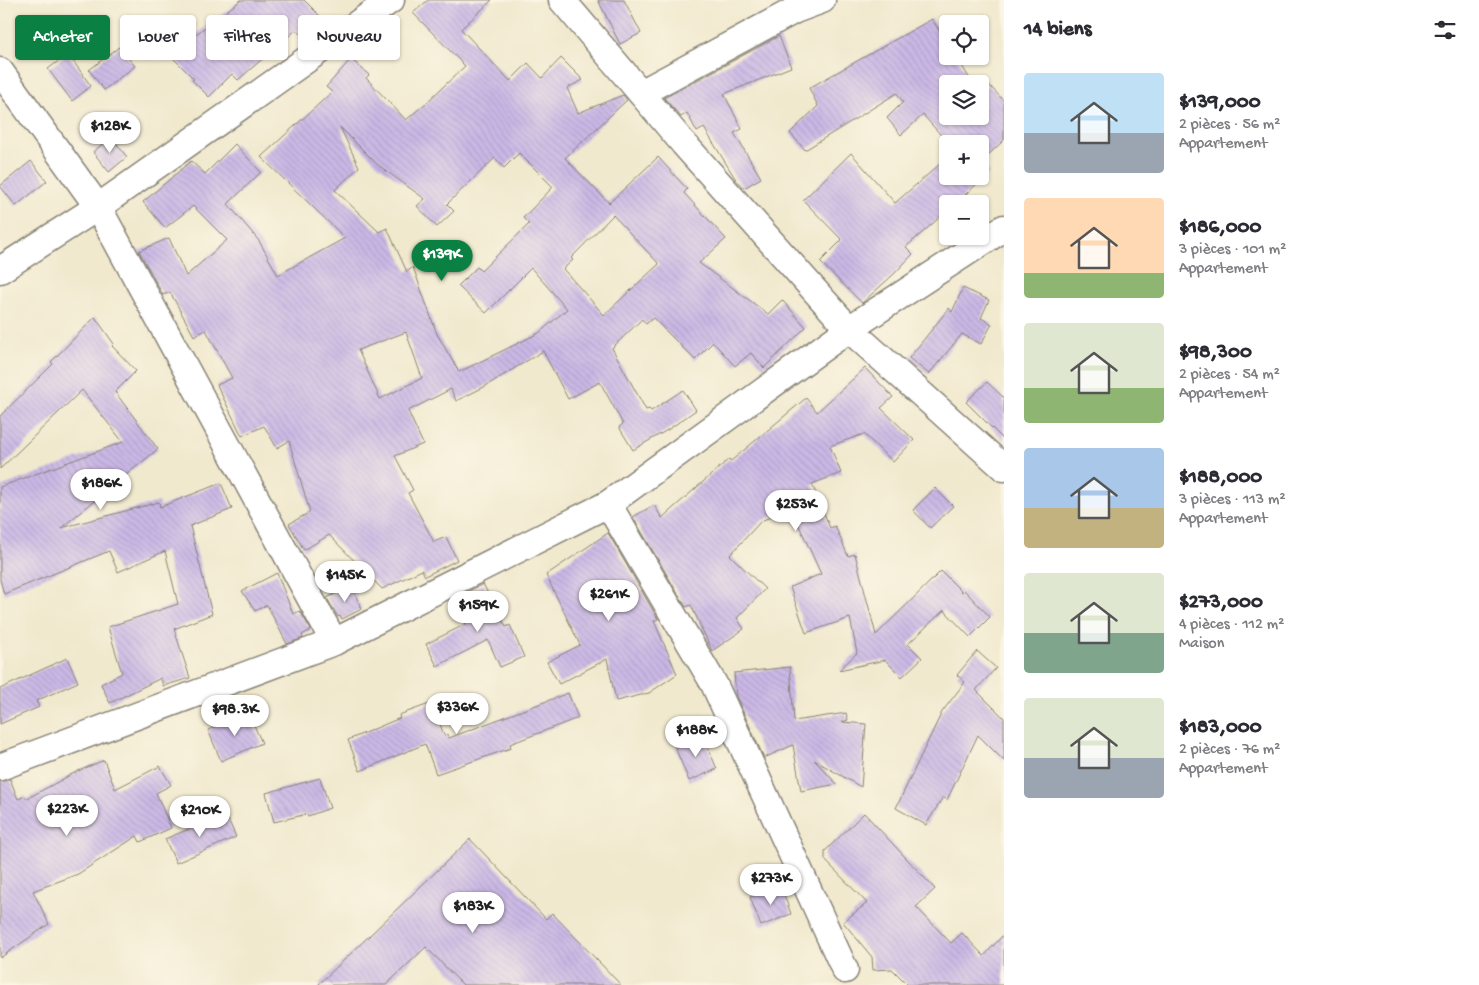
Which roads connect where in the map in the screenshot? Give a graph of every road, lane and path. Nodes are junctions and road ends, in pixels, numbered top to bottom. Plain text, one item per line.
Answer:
1 (391, 0) edge
2 (562, 0) edge
3 (822, 0) edge
4 (0, 71) edge
5 (641, 93) junction
6 (98, 207) junction
7 (1004, 228) edge
8 (0, 270) edge
9 (849, 330) junction
10 (1004, 468) edge
11 (608, 504) junction
12 (334, 642) junction
13 (0, 767) edge
14 (845, 970) dead end

1 - 6 street
2 - 5 street
3 - 5 street
4 - 6 street
5 - 9 street
6 - 8 street
6 - 12 street
7 - 9 street
9 - 10 street
9 - 11 street
11 - 12 street
11 - 14 street
12 - 13 street

